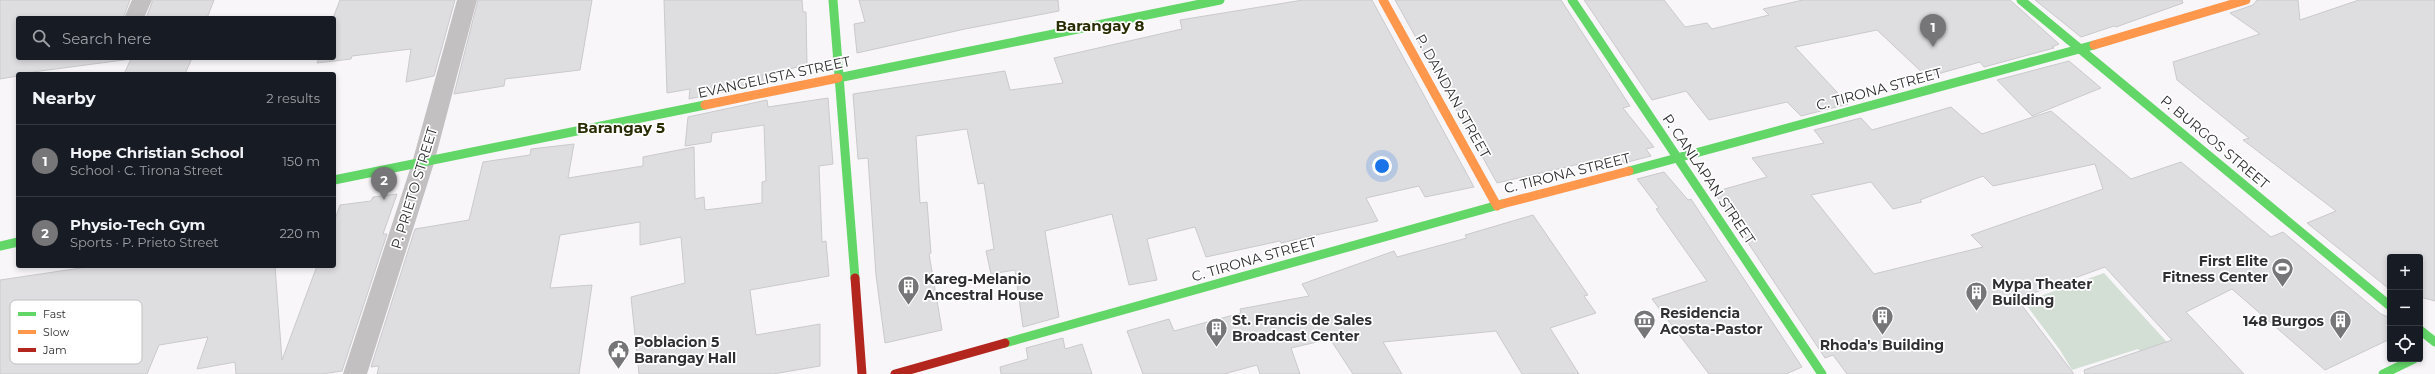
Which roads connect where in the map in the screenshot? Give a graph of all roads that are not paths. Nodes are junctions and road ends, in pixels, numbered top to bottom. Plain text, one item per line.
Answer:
1 (142, 0) edge
2 (467, 0) edge
3 (833, 0) edge
4 (1220, 0) edge
5 (1384, 0) edge
6 (1572, 0) edge
7 (2021, 0) edge
8 (2246, 0) edge
9 (1191, 3) edge
10 (135, 16) edge
11 (2082, 49) junction
12 (838, 79) junction
13 (1678, 159) junction
14 (423, 163) junction
15 (336, 180) edge
16 (1497, 206) junction
17 (16, 242) edge
18 (0, 246) edge
19 (2387, 303) edge
20 (2423, 332) edge
21 (2435, 342) edge
22 (2408, 362) edge
23 (355, 374) edge
24 (862, 374) edge
25 (895, 374) edge
26 (1822, 374) edge
27 (2383, 374) edge

1 - 10 street
2 - 14 street, P. PRIETO STREET
3 - 12 street
4 - 9 street, EVANGELISTA STREET
5 - 16 street, P. DANDAN STREET
6 - 13 street, P. CANLAPAN STREET
7 - 11 street, P. BURGOS STREET
8 - 11 street, C. TIRONA STREET
9 - 12 street, EVANGELISTA STREET
11 - 13 street, C. TIRONA STREET
11 - 19 street, P. BURGOS STREET
12 - 14 street, EVANGELISTA STREET
12 - 24 street
13 - 16 street, C. TIRONA STREET
13 - 26 street, P. CANLAPAN STREET
14 - 15 street, EVANGELISTA STREET
14 - 23 street, P. PRIETO STREET
16 - 25 street, C. TIRONA STREET
17 - 18 street
20 - 21 street
22 - 27 street

